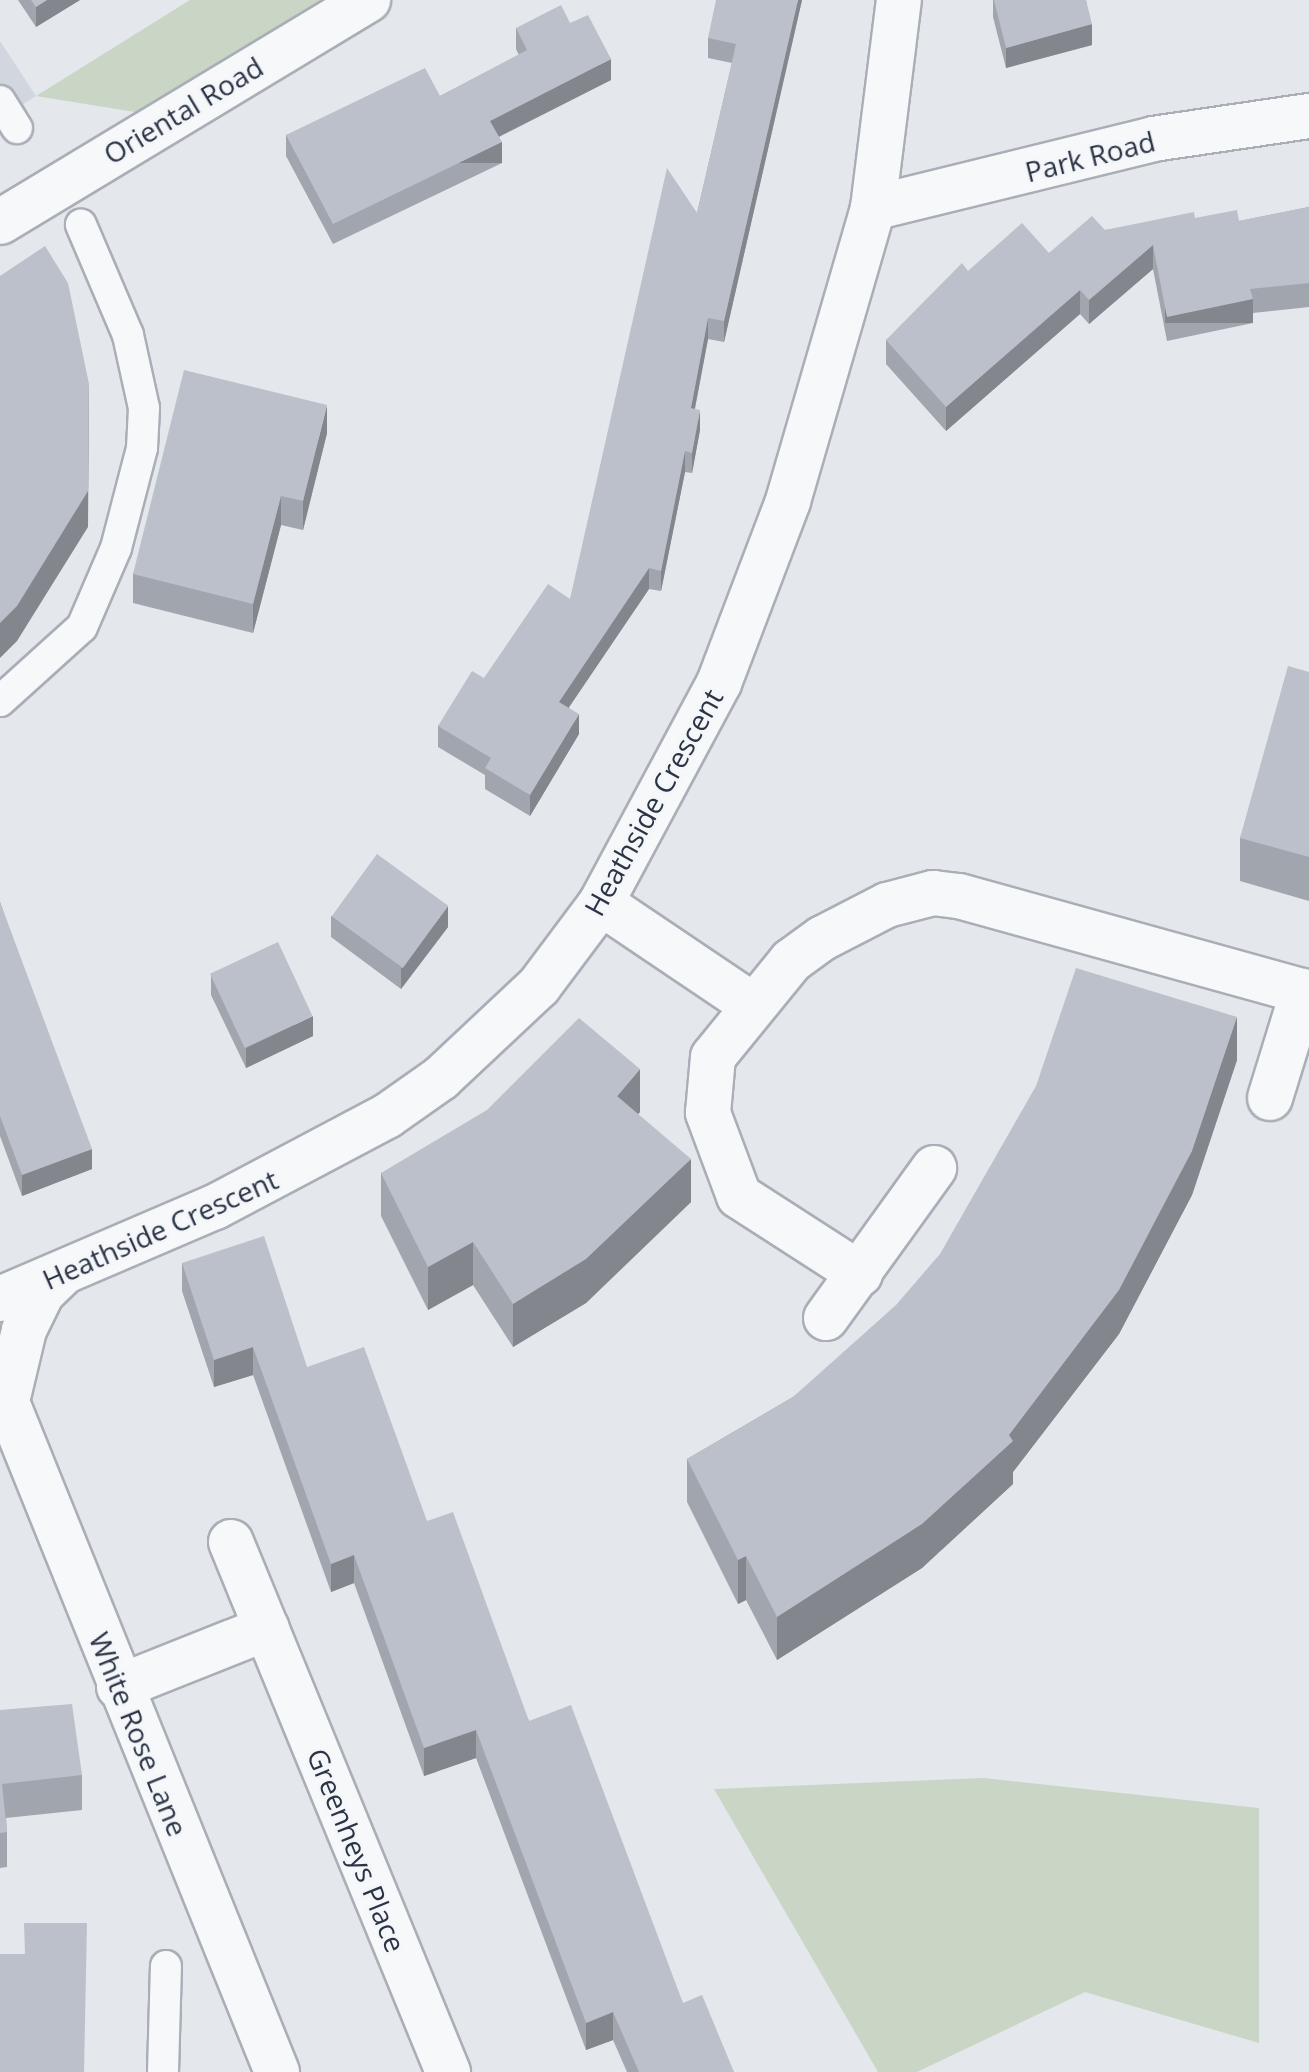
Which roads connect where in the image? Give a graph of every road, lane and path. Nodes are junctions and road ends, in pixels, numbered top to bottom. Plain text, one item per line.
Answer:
1 (368, 0) edge
2 (899, 0) edge
3 (0, 101) edge
4 (1309, 116) edge
5 (17, 128) dead end
6 (873, 208) junction
7 (0, 222) edge
8 (81, 225) dead end
9 (0, 701) edge
10 (601, 903) junction
11 (1306, 992) edge
12 (752, 1005) junction
13 (1270, 1098) dead end
14 (934, 1168) dead end
15 (64, 1272) junction
16 (860, 1274) junction
17 (0, 1299) edge
18 (826, 1318) dead end
19 (4, 1389) edge
20 (231, 1542) dead end
21 (267, 1628) junction
22 (119, 1687) junction
23 (166, 1966) dead end
24 (163, 2072) edge
25 (277, 2072) edge
26 (448, 2072) edge

1 - 7 street, Oriental Road
2 - 6 street, Heathside Crescent
3 - 5 lane
4 - 6 street, Park Road
6 - 10 street, Heathside Crescent
8 - 9 lane
10 - 12 street
10 - 15 street, Heathside Crescent
11 - 12 street
11 - 13 street
12 - 16 street
14 - 16 street
15 - 17 street, Heathside Crescent
15 - 19 street, White Rose Lane
16 - 18 street
19 - 22 street, White Rose Lane
20 - 21 street, Greenheys Place
21 - 22 street
21 - 26 street, Greenheys Place
22 - 25 street, White Rose Lane
23 - 24 lane

